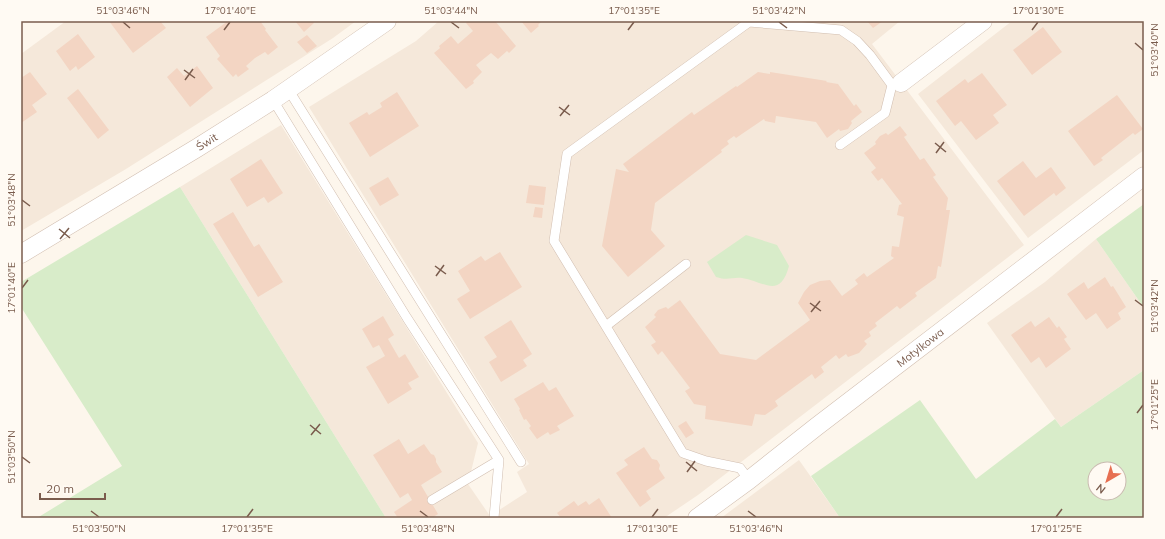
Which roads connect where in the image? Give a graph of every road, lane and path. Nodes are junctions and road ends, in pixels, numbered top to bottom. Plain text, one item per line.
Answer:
1 (387, 21) edge
2 (983, 21) edge
3 (897, 84) junction
4 (288, 89) junction
5 (273, 100) junction
6 (840, 145) dead end
7 (1144, 176) edge
8 (21, 254) edge
9 (686, 264) dead end
10 (606, 326) junction
11 (499, 460) junction
12 (520, 462) dead end
13 (749, 480) junction
14 (432, 500) dead end
15 (494, 518) edge
16 (697, 518) edge

1 - 4 street, Świt
2 - 3 street
3 - 6 lane
3 - 10 lane
4 - 5 street, Świt
4 - 12 lane
5 - 8 street, Świt
5 - 11 lane
7 - 13 street, Motylkowa
9 - 10 lane
10 - 13 lane
11 - 14 lane
11 - 15 lane
13 - 16 street, Motylkowa

